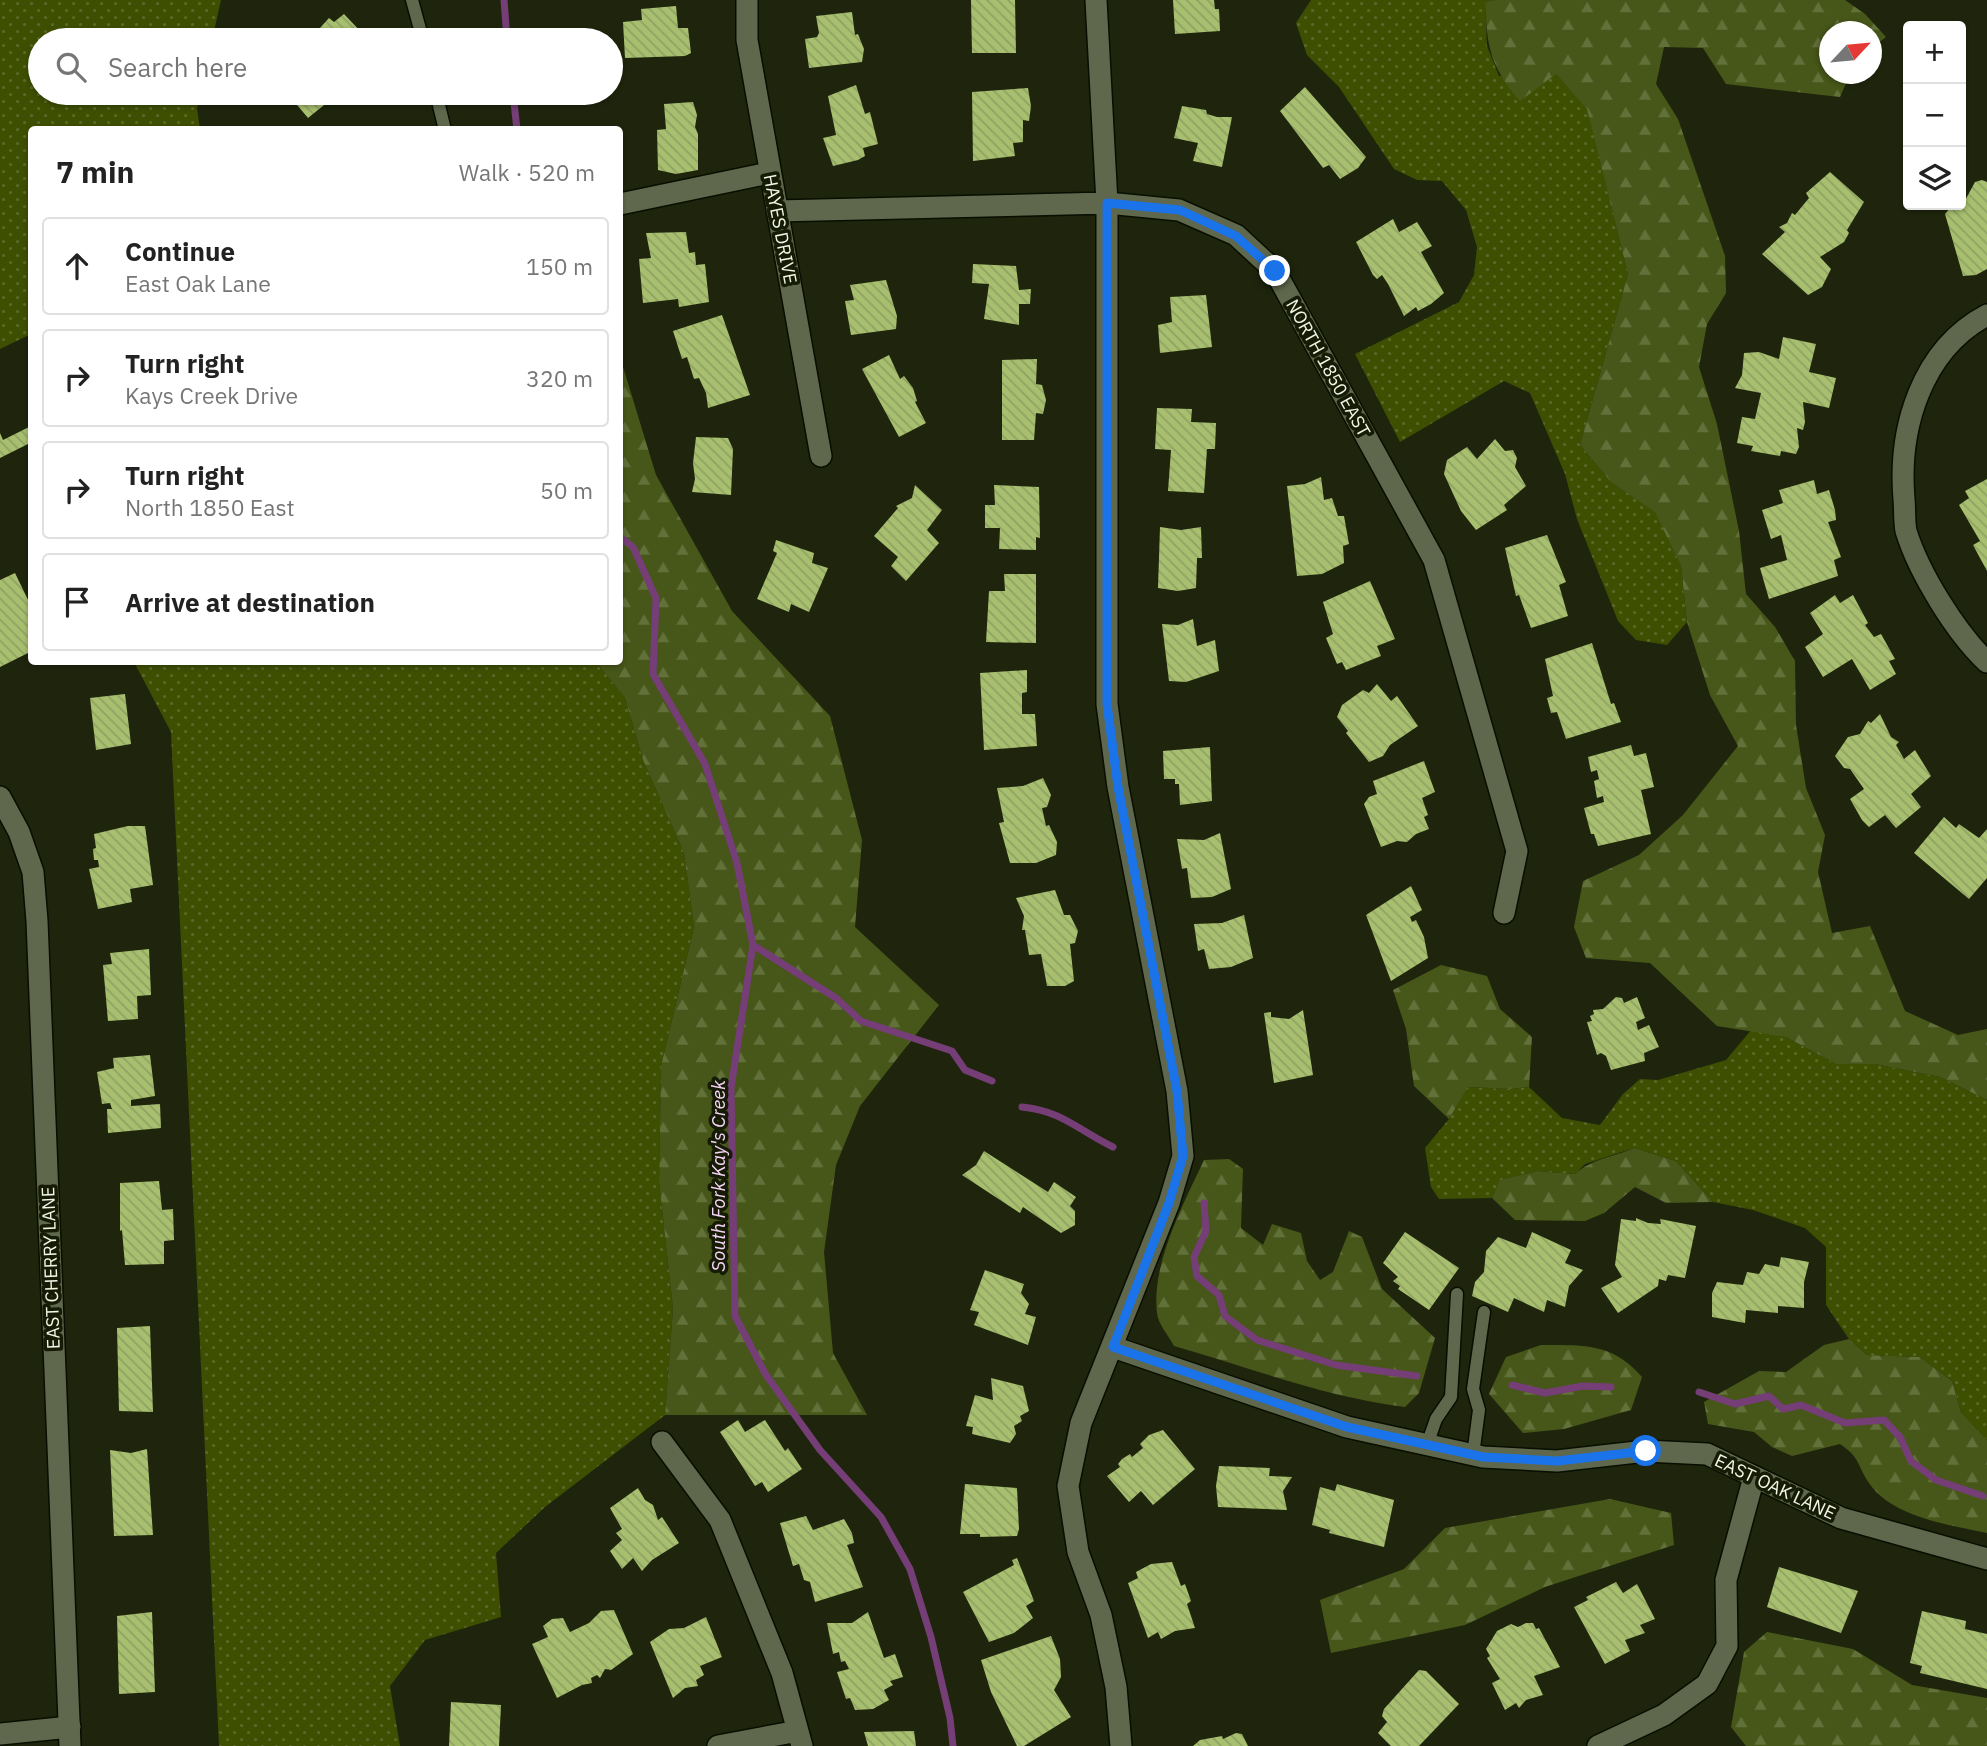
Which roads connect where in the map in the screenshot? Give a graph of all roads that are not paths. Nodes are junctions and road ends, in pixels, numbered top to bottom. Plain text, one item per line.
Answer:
1 (412, 0) edge
2 (747, 0) edge
3 (1096, 0) edge
4 (419, 28) edge
5 (439, 105) edge
6 (444, 126) edge
7 (769, 173) junction
8 (623, 203) edge
9 (1107, 203) junction
10 (777, 211) junction
11 (1987, 314) edge
12 (821, 456) dead end
13 (1987, 662) edge
14 (0, 797) edge
15 (1504, 913) dead end
16 (1457, 1294) dead end
17 (1484, 1311) dead end
18 (1113, 1347) junction
19 (662, 1442) dead end
20 (1427, 1445) junction
21 (1473, 1455) junction
22 (1754, 1477) junction
23 (1987, 1559) edge
24 (0, 1734) edge
25 (70, 1736) edge
26 (800, 1738) edge
27 (718, 1746) edge
28 (1121, 1746) edge
29 (1598, 1746) edge

1 - 4 lane
2 - 7 street, HAYES DRIVE
3 - 9 street
5 - 6 lane
7 - 8 street
7 - 10 street, HAYES DRIVE
9 - 10 street, NORTH 1850 EAST
9 - 15 street, NORTH 1850 EAST
9 - 18 street
10 - 12 street, HAYES DRIVE
11 - 13 street
14 - 25 street, EAST CHERRY LANE
16 - 20 lane
17 - 21 lane
18 - 20 street, EAST OAK LANE
18 - 28 street
19 - 26 street
20 - 21 street, EAST OAK LANE
21 - 22 street, EAST OAK LANE
22 - 23 street, EAST OAK LANE
22 - 29 street
24 - 25 street
26 - 27 street

